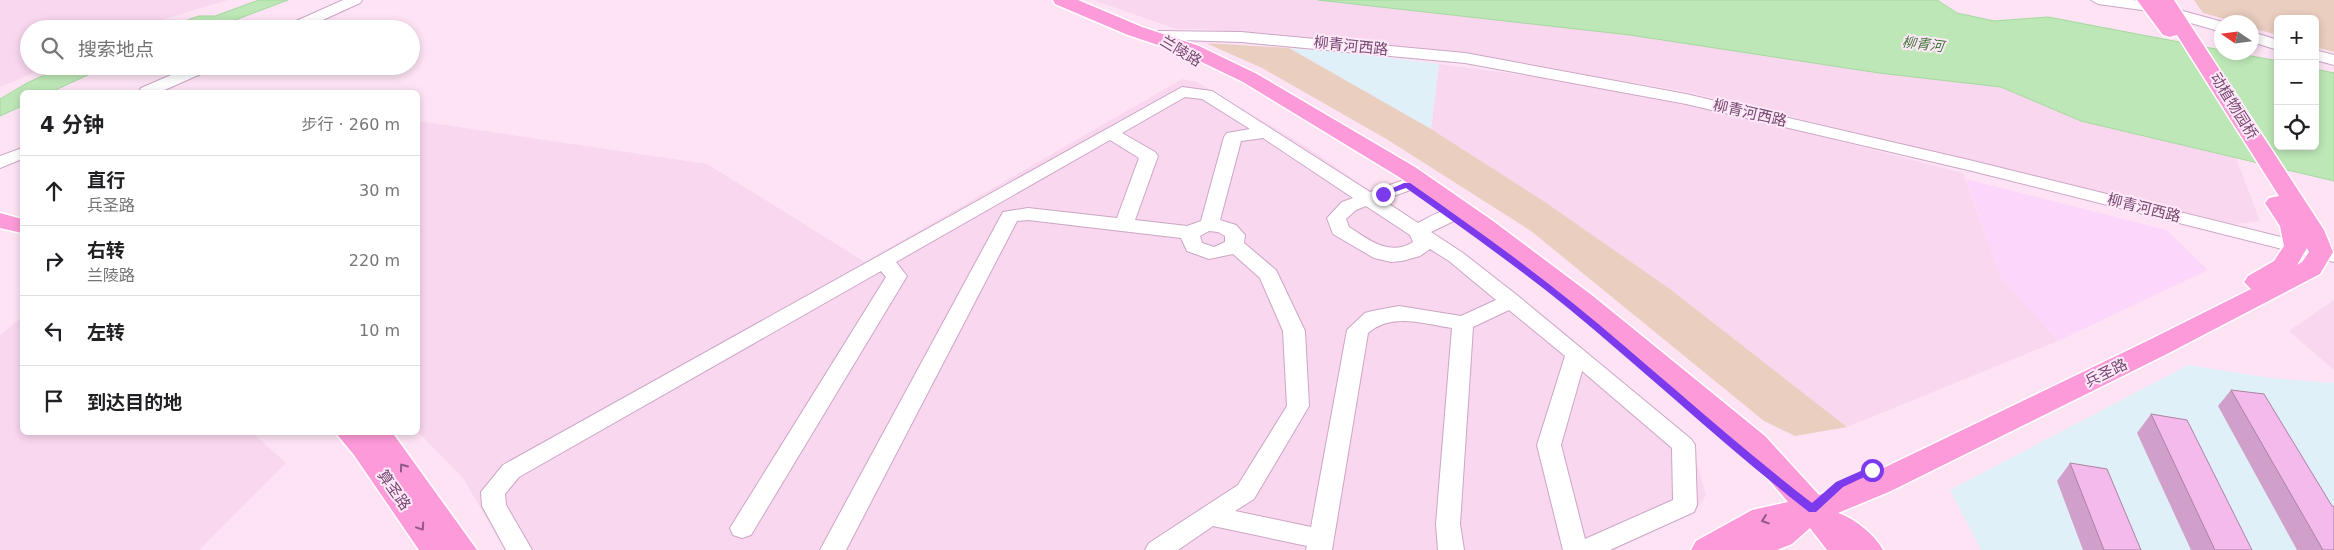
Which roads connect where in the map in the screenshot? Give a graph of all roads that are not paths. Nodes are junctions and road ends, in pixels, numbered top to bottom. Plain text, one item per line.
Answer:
1 (355, 0) edge
2 (364, 0) edge
3 (1062, 0) edge
4 (1080, 0) edge
5 (2098, 0) edge
6 (2164, 11) edge
7 (310, 20) edge
8 (320, 20) edge
9 (2214, 25) edge
10 (1155, 36) junction
11 (2259, 39) edge
12 (2274, 44) edge
13 (2319, 56) edge
14 (2334, 60) edge
15 (186, 75) edge
16 (196, 75) edge
17 (152, 90) edge
18 (162, 90) edge
19 (1266, 132) junction
20 (1110, 133) junction
21 (20, 149) edge
22 (20, 154) edge
23 (0, 158) edge
24 (0, 163) edge
25 (1407, 185) junction
26 (1369, 199) junction
27 (1451, 215) junction
28 (0, 220) edge
29 (20, 225) edge
30 (1124, 225) junction
31 (1200, 229) junction
32 (1417, 231) junction
33 (0, 232) edge
34 (20, 237) edge
35 (1234, 246) junction
36 (2317, 252) edge
37 (883, 261) junction
38 (1511, 301) junction
39 (1463, 323) junction
40 (1576, 354) junction
41 (352, 435) edge
42 (378, 435) edge
43 (1812, 509) junction
44 (742, 528) dead end
45 (1196, 532) edge
46 (1320, 545) edge
47 (436, 550) edge
48 (461, 550) edge
49 (519, 550) edge
50 (833, 550) edge
51 (1158, 550) edge
52 (1451, 550) edge
53 (1576, 550) edge
54 (1585, 550) edge
55 (1707, 550) edge
56 (1743, 550) edge
57 (1845, 550) edge
58 (1867, 550) edge

1 - 7 street
2 - 8 street
3 - 10 main road, 柳青河西路
4 - 10 main road
5 - 6 street
6 - 9 street
6 - 36 main road, 动植物园桥
10 - 25 main road, 兰陵路
10 - 36 street, 柳青河西路
10 - 43 main road, 兰陵路
11 - 12 street
13 - 14 street
15 - 17 street
16 - 18 street
19 - 20 street
19 - 26 street
19 - 31 street
20 - 30 street
20 - 37 street
21 - 23 street
22 - 24 street
25 - 26 street
25 - 27 main road, 兰陵路
26 - 32 street
26 - 32 street
27 - 32 street
27 - 43 main road, 兰陵路
28 - 29 main road
30 - 31 street
30 - 50 street
31 - 35 street
31 - 35 street
32 - 38 street
33 - 34 main road
35 - 45 street
36 - 43 main road, 兵圣路
37 - 44 street
37 - 49 street
38 - 39 street
38 - 40 street
39 - 46 street
39 - 52 street
40 - 53 street
40 - 54 street
41 -> 47 main road, 算圣路
48 -> 42 main road, 算圣路
43 -> 55 main road, 兵圣路
43 - 56 main road, 兵圣路
43 - 57 main road, 兰陵路
43 - 58 main road, 兰陵路
45 - 46 street
45 - 51 street

